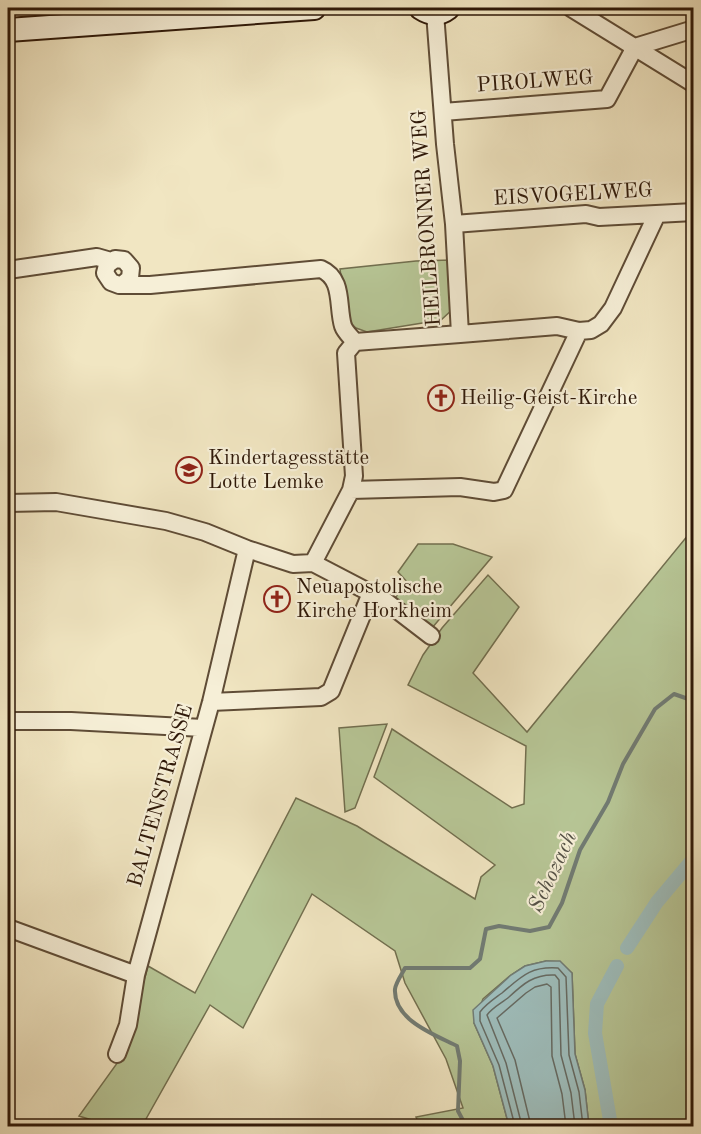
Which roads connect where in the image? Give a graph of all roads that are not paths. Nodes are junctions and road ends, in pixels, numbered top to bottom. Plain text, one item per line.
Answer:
1 (314, 8) edge
2 (571, 8) edge
3 (435, 9) edge
4 (206, 12) edge
5 (693, 29) edge
6 (8, 30) edge
7 (635, 47) junction
8 (693, 84) edge
9 (443, 112) junction
10 (693, 212) edge
11 (657, 214) junction
12 (454, 224) junction
13 (8, 270) edge
14 (579, 331) junction
15 (460, 334) junction
16 (355, 342) junction
17 (351, 490) junction
18 (8, 500) edge
19 (247, 549) junction
20 (313, 563) junction
21 (371, 593) junction
22 (431, 636) dead end
23 (211, 702) junction
24 (8, 721) edge
25 (203, 728) junction
26 (8, 928) edge
27 (136, 975) junction
28 (117, 1054) dead end

1 - 4 street
2 - 7 street
3 - 9 street, HEILBRONNER WEG
4 - 6 street
5 - 7 street
7 - 8 street
7 - 9 street, PIROLWEG
9 - 12 street, HEILBRONNER WEG
10 - 11 street, EISVOGELWEG
11 - 12 street, EISVOGELWEG
11 - 14 street
12 - 15 street, HEILBRONNER WEG
13 - 16 street
14 - 15 street
14 - 17 street
15 - 16 street, HEILBRONNER WEG
16 - 17 street
17 - 20 street
18 - 19 street
19 - 20 street
19 - 23 street, BALTENSTRASSE
20 - 21 street
21 - 22 street
21 - 23 street
23 - 25 street, BALTENSTRASSE
24 - 25 street
25 - 27 street, BALTENSTRASSE
26 - 27 street
27 - 28 street, BALTENSTRASSE

